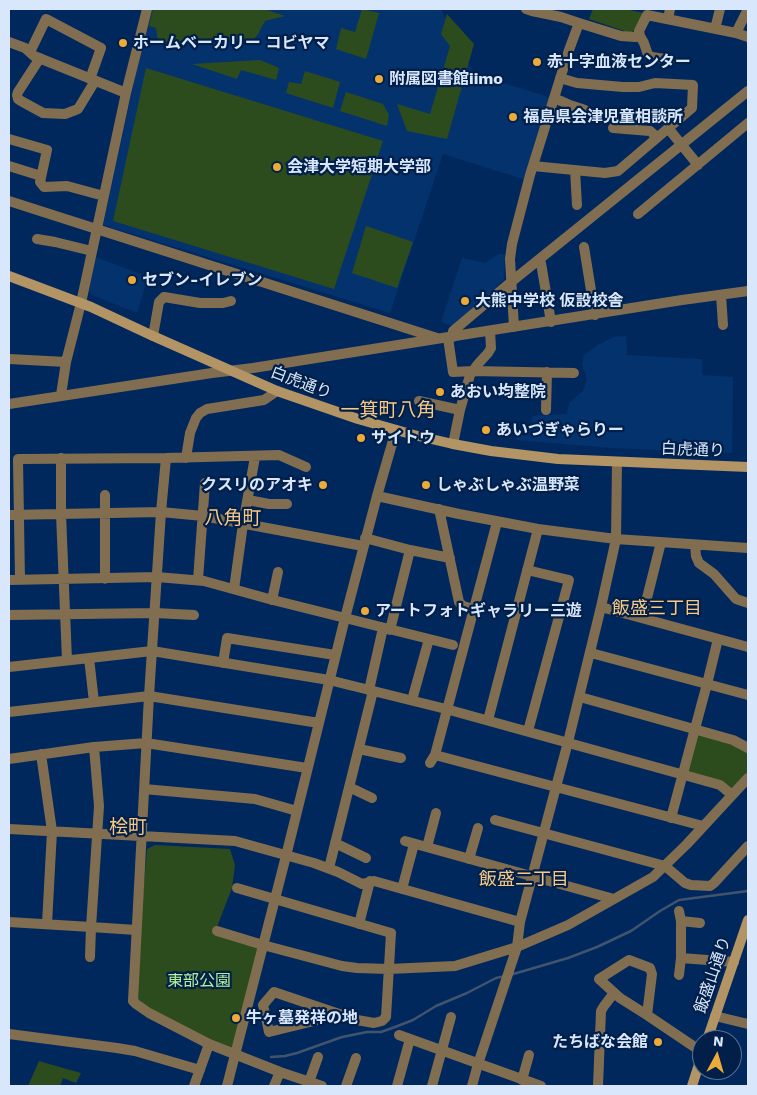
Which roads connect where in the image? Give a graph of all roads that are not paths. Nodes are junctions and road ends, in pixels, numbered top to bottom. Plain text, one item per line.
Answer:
1 (147, 9) edge
2 (526, 9) edge
3 (720, 9) edge
4 (747, 13) edge
5 (669, 14) edge
6 (579, 23) junction
7 (715, 29) junction
8 (736, 33) junction
9 (640, 36) junction
10 (748, 37) edge
11 (9, 42) edge
12 (30, 52) junction
13 (40, 58) junction
14 (671, 60) dead end
15 (560, 78) junction
16 (92, 80) junction
17 (748, 91) edge
18 (126, 93) junction
19 (554, 98) junction
20 (585, 110) dead end
21 (748, 123) edge
22 (613, 128) dead end
23 (668, 128) junction
24 (657, 137) junction
25 (9, 139) edge
26 (682, 145) junction
27 (698, 164) junction
28 (9, 166) edge
29 (533, 166) junction
30 (574, 170) junction
31 (41, 176) junction
32 (104, 196) junction
33 (9, 201) edge
34 (577, 205) dead end
35 (638, 214) dead end
36 (97, 228) junction
37 (37, 239) dead end
38 (584, 248) dead end
39 (92, 251) junction
40 (541, 263) dead end
41 (9, 276) edge
42 (511, 282) junction
43 (748, 291) edge
44 (721, 296) junction
45 (231, 301) dead end
46 (81, 303) junction
47 (595, 315) junction
48 (551, 322) junction
49 (723, 325) dead end
50 (514, 327) junction
51 (490, 331) junction
52 (153, 336) junction
53 (447, 338) junction
54 (9, 360) edge
55 (66, 362) junction
56 (230, 370) junction
57 (473, 371) junction
58 (547, 372) junction
59 (574, 373) dead end
60 (277, 391) junction
61 (61, 395) junction
62 (420, 400) dead end
63 (9, 404) edge
64 (460, 410) junction
65 (546, 410) dead end
66 (396, 430) junction
67 (453, 444) junction
68 (255, 456) junction
69 (61, 458) junction
70 (166, 458) junction
71 (186, 458) junction
72 (618, 462) junction
73 (306, 466) dead end
74 (748, 467) edge
75 (205, 483) dead end
76 (105, 495) dead end
77 (377, 496) junction
78 (248, 500) junction
79 (287, 504) dead end
80 (439, 509) junction
81 (161, 512) junction
82 (61, 514) junction
83 (105, 514) junction
84 (14, 515) edge
85 (203, 516) junction
86 (497, 522) junction
87 (243, 524) junction
88 (538, 528) junction
89 (616, 539) junction
90 (364, 542) junction
91 (661, 542) junction
92 (695, 545) junction
93 (748, 548) edge
94 (410, 550) junction
95 (450, 558) junction
96 (527, 570) junction
97 (278, 572) dead end
98 (157, 577) junction
99 (105, 579) junction
100 (9, 580) edge
101 (20, 580) junction
102 (63, 580) junction
103 (198, 580) junction
104 (234, 589) junction
105 (272, 600) junction
106 (748, 603) edge
107 (601, 607) junction
108 (474, 609) junction
109 (155, 613) junction
110 (65, 614) junction
111 (9, 615) edge
112 (194, 615) dead end
113 (345, 618) junction
114 (642, 618) junction
115 (387, 629) junction
116 (429, 639) junction
117 (718, 639) junction
118 (453, 645) dead end
119 (748, 645) edge
120 (152, 651) junction
121 (591, 652) junction
122 (336, 655) junction
123 (90, 658) junction
124 (67, 660) junction
125 (223, 663) junction
126 (9, 667) edge
127 (329, 680) junction
128 (707, 684) junction
129 (371, 690) junction
130 (748, 695) edge
131 (149, 696) junction
132 (580, 697) junction
133 (412, 700) junction
134 (94, 702) junction
135 (446, 709) junction
136 (9, 712) edge
137 (488, 720) junction
138 (319, 722) junction
139 (695, 730) junction
140 (528, 731) junction
141 (568, 742) junction
142 (146, 743) junction
143 (94, 747) junction
144 (748, 748) edge
145 (359, 749) junction
146 (42, 754) junction
147 (401, 758) dead end
148 (9, 759) edge
149 (307, 768) junction
150 (683, 774) junction
151 (748, 778) edge
152 (349, 786) junction
153 (556, 787) junction
154 (144, 789) junction
155 (732, 795) junction
156 (372, 798) dead end
157 (297, 811) junction
158 (436, 813) dead end
159 (671, 818) junction
160 (495, 820) dead end
161 (704, 826) junction
162 (478, 828) dead end
163 (9, 829) edge
164 (52, 831) junction
165 (544, 832) junction
166 (97, 833) junction
167 (142, 837) junction
168 (335, 843) junction
169 (748, 846) edge
170 (427, 847) junction
171 (286, 856) junction
172 (366, 858) dead end
173 (468, 859) junction
174 (665, 866) junction
175 (329, 868) junction
176 (532, 877) junction
177 (370, 882) junction
178 (237, 888) dead end
179 (402, 889) junction
180 (614, 899) junction
181 (275, 900) junction
182 (9, 922) edge
183 (520, 922) junction
184 (700, 923) dead end
185 (47, 924) junction
186 (359, 924) junction
187 (748, 924) edge
188 (91, 927) junction
189 (136, 930) junction
190 (217, 931) dead end
191 (263, 945) junction
192 (517, 947) junction
193 (90, 957) dead end
194 (681, 958) junction
195 (734, 962) junction
196 (389, 969) junction
197 (679, 975) dead end
198 (614, 993) junction
199 (249, 1002) junction
200 (263, 1005) junction
201 (326, 1010) junction
202 (646, 1016) junction
203 (715, 1016) junction
204 (451, 1017) dead end
205 (748, 1024) edge
206 (710, 1030) edge
207 (9, 1034) edge
208 (399, 1035) dead end
209 (410, 1039) junction
210 (209, 1044) junction
211 (692, 1047) edge
212 (442, 1050) junction
213 (235, 1055) junction
214 (529, 1055) dead end
215 (318, 1057) dead end
216 (356, 1058) dead end
217 (478, 1064) junction
218 (200, 1070) junction
219 (280, 1072) junction
220 (526, 1083) edge
221 (317, 1085) edge
222 (194, 1086) edge
223 (227, 1086) edge
224 (274, 1086) edge
225 (346, 1086) edge
226 (397, 1086) edge
227 (432, 1086) edge
228 (472, 1086) edge
229 (541, 1086) edge
230 (598, 1086) edge

1 - 18 street
2 - 6 street
3 - 7 street
4 - 8 street
5 - 7 street
5 - 9 street
6 - 9 street
6 - 15 street
7 - 8 street
8 - 10 street
9 - 14 street
11 - 12 street
12 - 13 street
12 - 16 street
13 - 16 street
13 - 16 street
15 - 19 street
15 - 23 street
16 - 18 street
17 - 26 street
18 - 32 street
19 - 20 street
19 - 29 street
21 - 27 street
22 - 24 street
23 - 24 street
23 - 26 street
24 - 30 street
25 - 31 street
26 - 27 street
26 - 42 street
27 - 35 street
28 - 31 street
29 - 30 street
29 - 42 street
30 - 34 street
31 - 32 street
32 - 36 street
33 - 36 street
36 - 39 street
36 - 53 street
37 - 39 street
38 - 47 street
39 - 46 street
40 - 48 street
41 - 46 street, 白虎通り
42 - 50 street
42 - 53 street
43 - 44 street
44 - 47 street
44 - 49 street
45 - 52 street
46 - 52 street, 白虎通り
46 - 55 street
47 - 48 street
48 - 50 street
50 - 51 street
51 - 53 street
51 - 57 street
52 - 56 street, 白虎通り
53 - 56 street
53 - 57 street
54 - 55 street
55 - 61 street
56 - 60 street, 白虎通り
56 - 61 street
57 - 58 street
57 - 64 street
58 - 59 street
58 - 65 street
60 - 66 street, 白虎通り
60 - 71 street
61 - 63 street
62 - 64 street
64 - 67 street
66 - 67 street, 白虎通り
66 - 77 street
67 - 72 street, 白虎通り
68 - 71 street
68 - 73 street
68 - 78 street
69 - 70 street
69 - 82 street
69 - 84 street
70 - 71 street
70 - 81 street
72 - 74 street, 白虎通り
72 - 89 street
75 - 85 street
76 - 83 street
77 - 80 street
77 - 90 street
78 - 79 street
78 - 87 street
80 - 86 street
80 - 95 street
81 - 83 street
81 - 85 street
81 - 98 street
82 - 83 street
82 - 84 street
82 - 102 street
83 - 99 street
84 - 101 street
85 - 87 street
85 - 103 street
86 - 88 street
86 - 108 street
87 - 90 street
87 - 104 street
88 - 89 street
88 - 96 street
89 - 91 street
89 - 107 street
90 - 94 street
90 - 113 street
91 - 92 street
91 - 114 street
92 - 93 street
92 - 106 street
94 - 95 street
94 - 115 street
95 - 108 street
96 - 137 street
96 - 140 street
97 - 105 street
98 - 99 street
98 - 103 street
98 - 109 street
99 - 102 street
100 - 101 street
101 - 102 street
102 - 110 street
103 - 104 street
104 - 105 street
105 - 113 street
107 - 114 street
107 - 121 street
108 - 135 street
109 - 110 street
109 - 112 street
109 - 120 street
110 - 111 street
110 - 124 street
113 - 115 street
113 - 122 street
114 - 117 street
115 - 116 street
115 - 129 street
116 - 118 street
116 - 133 street
117 - 119 street
117 - 128 street
120 - 123 street
120 - 125 street
120 - 131 street
121 - 128 street
121 - 132 street
122 - 125 street
122 - 127 street
123 - 124 street
123 - 134 street
124 - 126 street
125 - 127 street
127 - 129 street
127 - 138 street
128 - 130 street
128 - 139 street
129 - 133 street
129 - 145 street
131 - 134 street
131 - 138 street
131 - 142 street
132 - 139 street
132 - 141 street
133 - 135 street
134 - 136 street
135 - 137 street
135 - 153 street
137 - 140 street
138 - 149 street
139 - 144 street
139 - 150 street
140 - 141 street
141 - 150 street
141 - 153 street
142 - 143 street
142 - 149 street
142 - 154 street
143 - 146 street
143 - 166 street
145 - 147 street
145 - 152 street
146 - 148 street
146 - 164 street
149 - 157 street
150 - 155 street
150 - 159 street
151 - 155 street
152 - 156 street
152 - 168 street
153 - 159 street
153 - 165 street
154 - 157 street
154 - 167 street
155 - 161 street
157 - 171 street
158 - 170 street
159 - 161 street
160 - 165 street
161 - 174 street
162 - 173 street
163 - 164 street
164 - 166 street
164 - 185 street
165 - 174 street
165 - 176 street
166 - 167 street
166 - 188 street
167 - 171 street
167 - 189 street
168 - 172 street
168 - 175 street
169 - 174 street
170 - 173 street
170 - 179 street
171 - 175 street
171 - 181 street
173 - 176 street
174 - 180 street
175 - 177 street
176 - 180 street
176 - 183 street
177 - 179 street
177 - 186 street
178 - 181 street
179 - 183 street
180 - 192 street
181 - 186 street
181 - 191 street
182 - 185 street
183 - 192 street
184 - 194 street
185 - 188 street
186 - 196 street
187 - 195 street, 飯盛山通り
188 - 189 street
188 - 193 street
189 - 210 street
190 - 191 street
191 - 196 street
191 - 199 street
192 - 196 street
192 - 217 street
194 - 195 street
194 - 197 street
195 - 203 street, 飯盛山通り
196 - 201 street
198 - 202 street
198 - 202 street
198 - 230 street
199 - 200 street
199 - 213 street
200 - 201 street
200 - 201 street
202 - 211 street
203 - 205 street
203 - 206 street, 飯盛山通り
204 - 212 street
207 - 218 street
208 - 209 street
209 - 212 street
209 - 226 street
210 - 213 street
210 - 218 street
212 - 217 street
212 - 227 street
213 - 219 street
213 - 223 street
214 - 220 street
215 - 221 street
216 - 225 street
217 - 220 street
217 - 228 street
218 - 222 street
219 - 221 street
219 - 224 street
220 - 229 street

